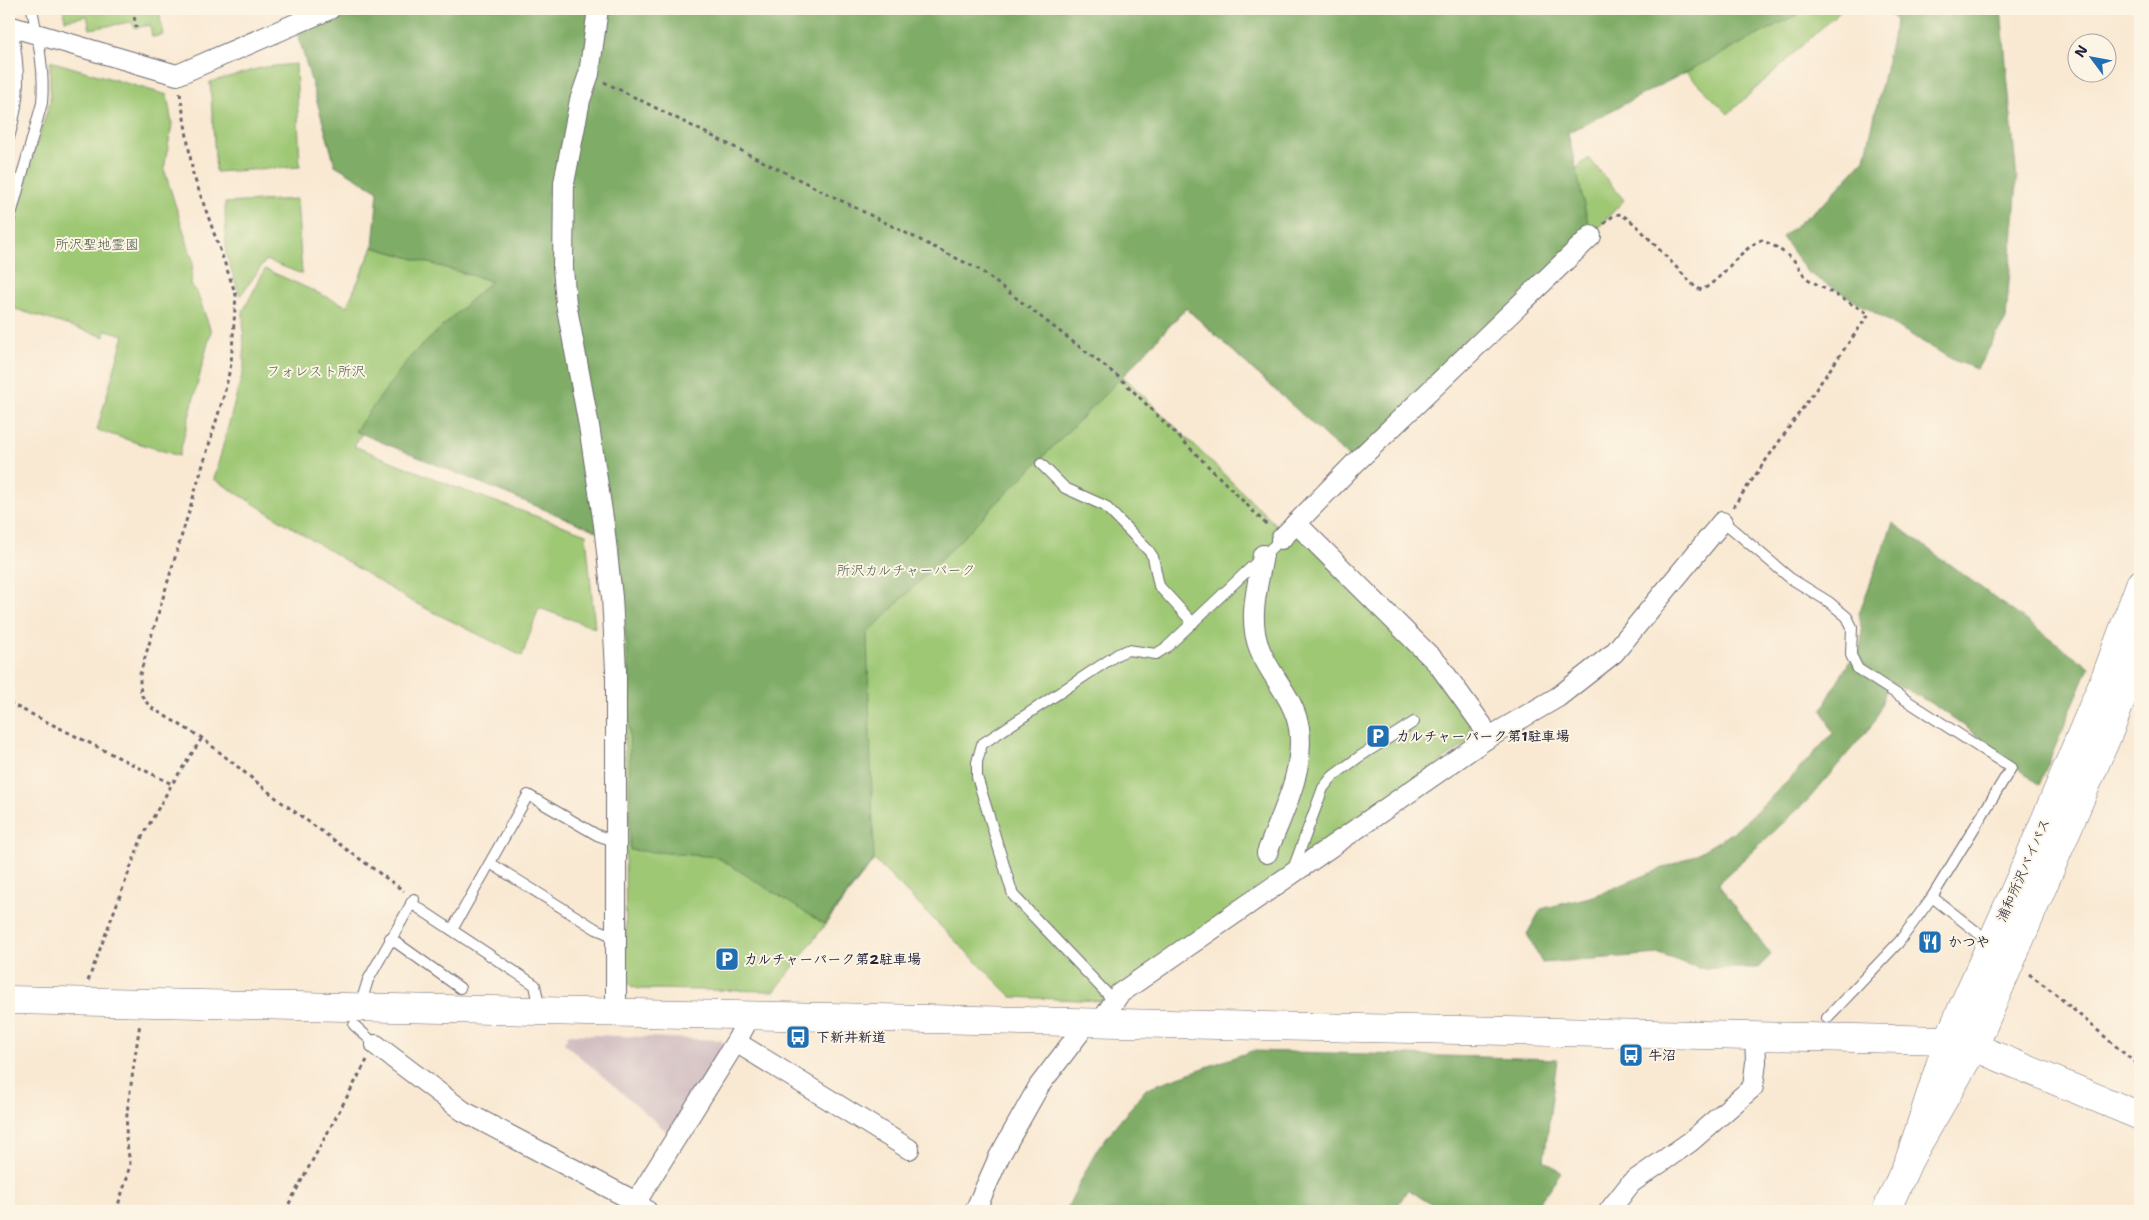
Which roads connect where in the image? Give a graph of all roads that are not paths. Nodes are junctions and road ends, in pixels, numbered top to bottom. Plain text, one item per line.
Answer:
1 (32, 9) edge
2 (330, 9) edge
3 (598, 9) edge
4 (10, 21) edge
5 (37, 34) junction
6 (9, 138) edge
7 (9, 222) edge
8 (1590, 236) road end
9 (1041, 464) dead end
10 (1722, 522) joint
11 (1296, 523) junction
12 (1281, 539) joint
13 (1263, 555) junction
14 (2140, 584) edge
15 (1193, 623) junction
16 (2140, 650) edge
17 (1414, 722) dead end
18 (1486, 739) junction
19 (614, 842) junction
20 (1267, 853) dead end
21 (490, 863) junction
22 (1292, 873) junction
23 (1932, 897) junction
24 (452, 930) junction
25 (615, 937) junction
26 (390, 938) junction
27 (1991, 943) junction
28 (460, 988) dead end
29 (9, 1000) edge
30 (540, 1011) junction
31 (616, 1013) junction
32 (1101, 1015) junction
33 (357, 1016) junction
34 (750, 1016) junction
35 (1827, 1018) dead end
36 (1755, 1037) junction
37 (736, 1042) junction
38 (1961, 1043) junction
39 (376, 1045) joint
40 (2140, 1116) edge
41 (909, 1149) dead end
42 (642, 1206) edge
43 (975, 1211) edge
44 (1609, 1211) edge
45 (1886, 1211) edge

1 - 5 lane
2 - 5 street
3 - 19 street
4 - 5 street
4 - 6 lane
5 - 7 lane
8 - 11 street
9 - 15 lane
10 - 18 street
10 - 23 lane
11 - 12 street
11 - 18 street
12 - 13 lane
13 - 15 lane
13 - 20 street
14 - 27 main road, 浦和所沢バイパス
15 - 32 lane
16 - 38 main road, 浦和所沢バイパス
17 - 22 lane
18 - 22 street
19 - 21 lane
19 - 25 street
21 - 24 lane
21 - 25 lane
22 - 32 street
23 - 27 lane
23 - 35 lane
24 - 26 lane
24 - 30 lane
25 - 31 street
26 - 28 lane
26 - 33 lane
27 - 38 main road, 浦和所沢バイパス
29 - 33 main road
30 - 31 main road
30 - 33 main road
31 - 34 main road
32 - 34 main road
32 - 36 main road
32 - 43 street
33 - 39 lane
34 - 37 street
36 - 38 main road
36 - 44 street
37 - 41 street
37 - 42 street
38 - 40 main road
38 - 45 main road, 浦和所沢バイパス
39 - 42 street

